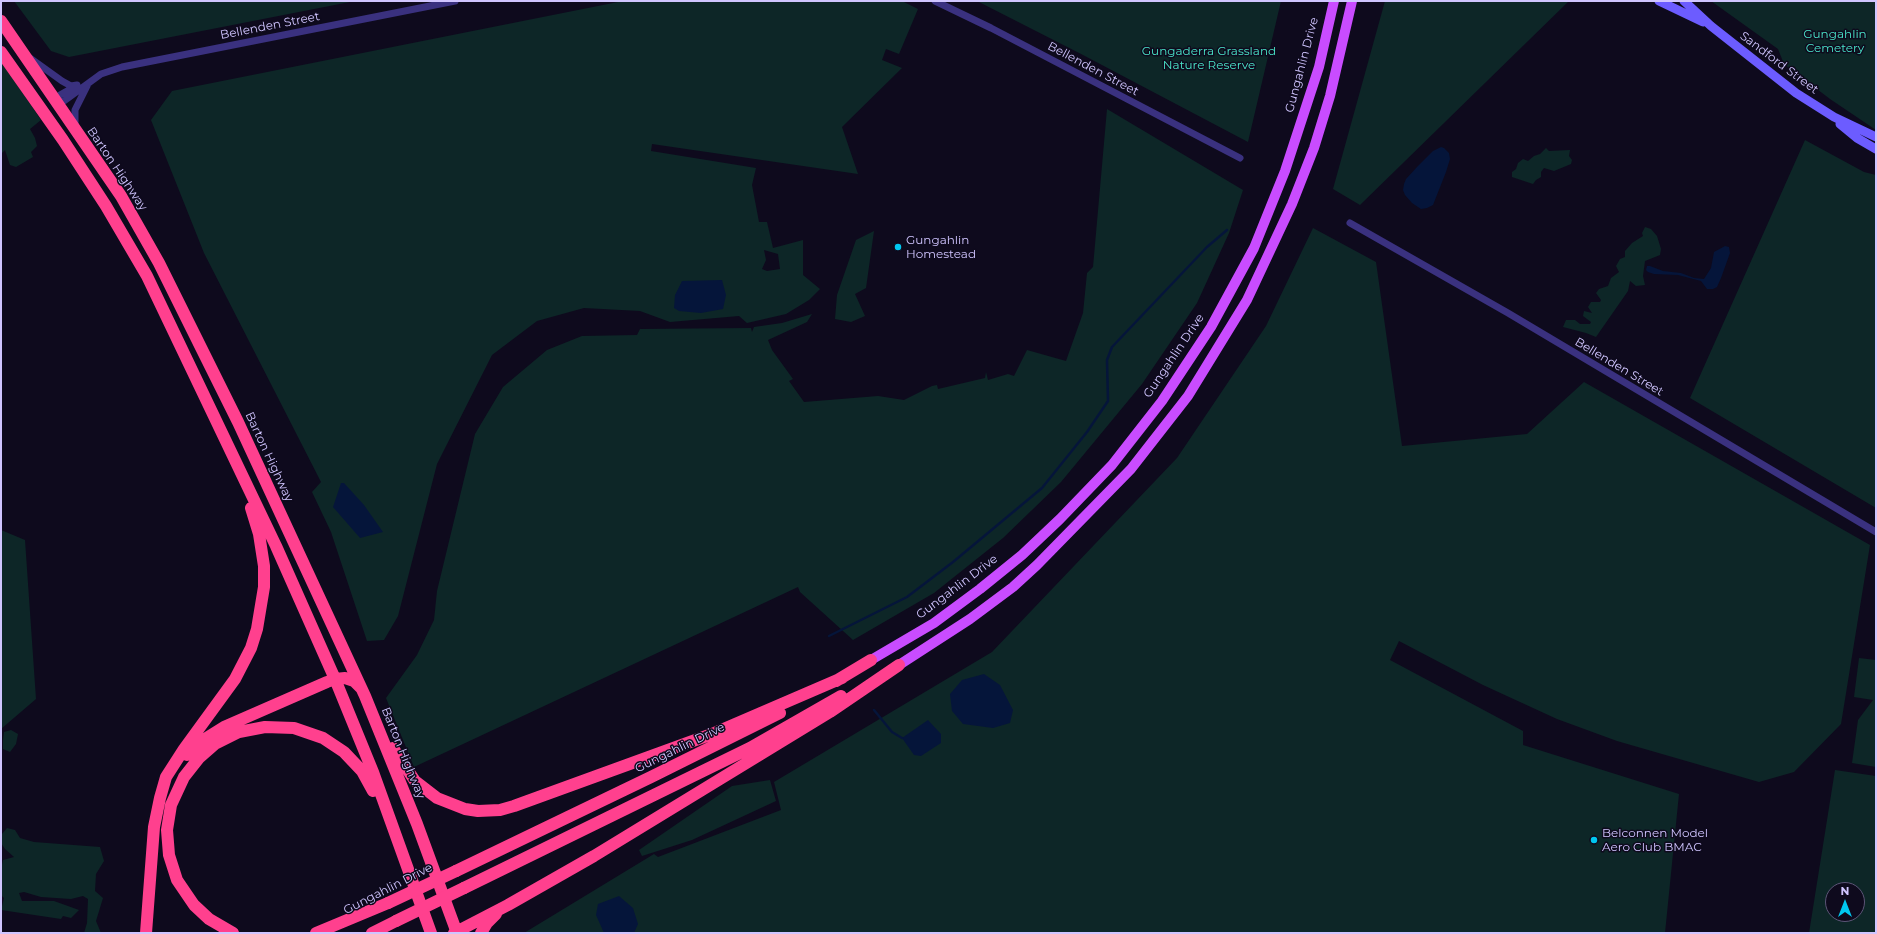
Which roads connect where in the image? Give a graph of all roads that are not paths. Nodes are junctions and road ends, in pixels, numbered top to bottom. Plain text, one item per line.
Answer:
1 (455, 1) edge
2 (935, 1) edge
3 (1334, 1) edge
4 (1352, 1) edge
5 (1659, 1) edge
6 (1684, 1) edge
7 (1, 21) edge
8 (1711, 26) junction
9 (22, 51) junction
10 (1, 52) edge
11 (90, 81) junction
12 (77, 85) junction
13 (30, 93) junction
14 (56, 102) junction
15 (1834, 117) junction
16 (76, 131) junction
17 (1876, 136) edge
18 (63, 140) junction
19 (1876, 149) edge
20 (1240, 158) dead end
21 (1350, 223) dead end
22 (195, 378) junction
23 (1876, 532) edge
24 (871, 660) joint
25 (899, 665) junction
26 (842, 678) junction
27 (335, 679) junction
28 (362, 691) junction
29 (375, 721) junction
30 (161, 794) junction
31 (411, 878) junction
32 (388, 903) junction
33 (508, 905) junction
34 (429, 927) edge
35 (146, 933) edge
36 (233, 933) edge
37 (316, 933) edge
38 (332, 933) edge
39 (372, 933) edge
40 (440, 933) edge
41 (454, 933) edge
42 (482, 933) edge

1 - 11 street, Bellenden Street
2 - 20 street, Bellenden Street
3 - 24 main road, Gungahlin Drive
4 - 25 main road
5 - 8 main road, Sandford Street
6 - 8 main road, Sandford Street
7 - 9 highway, Barton Highway
8 - 15 main road, Sandford Street
9 - 12 street
9 - 14 highway, Barton Highway
10 - 13 highway
11 - 12 street, Bellenden Street
11 - 14 street, Bellenden Street
11 - 16 street
12 - 14 street, Bellenden Street
13 - 14 highway
13 - 18 highway
14 - 16 highway, Barton Highway
14 - 18 highway
15 - 17 main road, Sandford Street
15 - 19 main road, Sandford Street
16 - 28 highway, Barton Highway
18 - 22 highway
21 - 23 street, Bellenden Street
22 - 27 highway
22 - 30 highway
24 - 26 highway, Gungahlin Drive
25 - 33 highway
25 - 39 highway, bridge
26 - 29 highway
26 - 32 highway, Gungahlin Drive, bridge
27 - 28 highway
27 - 30 highway
27 - 31 highway
28 - 29 highway, Barton Highway
29 - 41 highway, Barton Highway
30 - 35 highway
31 - 34 highway
31 - 36 highway
32 - 37 highway
32 - 38 highway, Gungahlin Drive
33 - 41 highway
33 - 42 highway
34 - 40 highway

